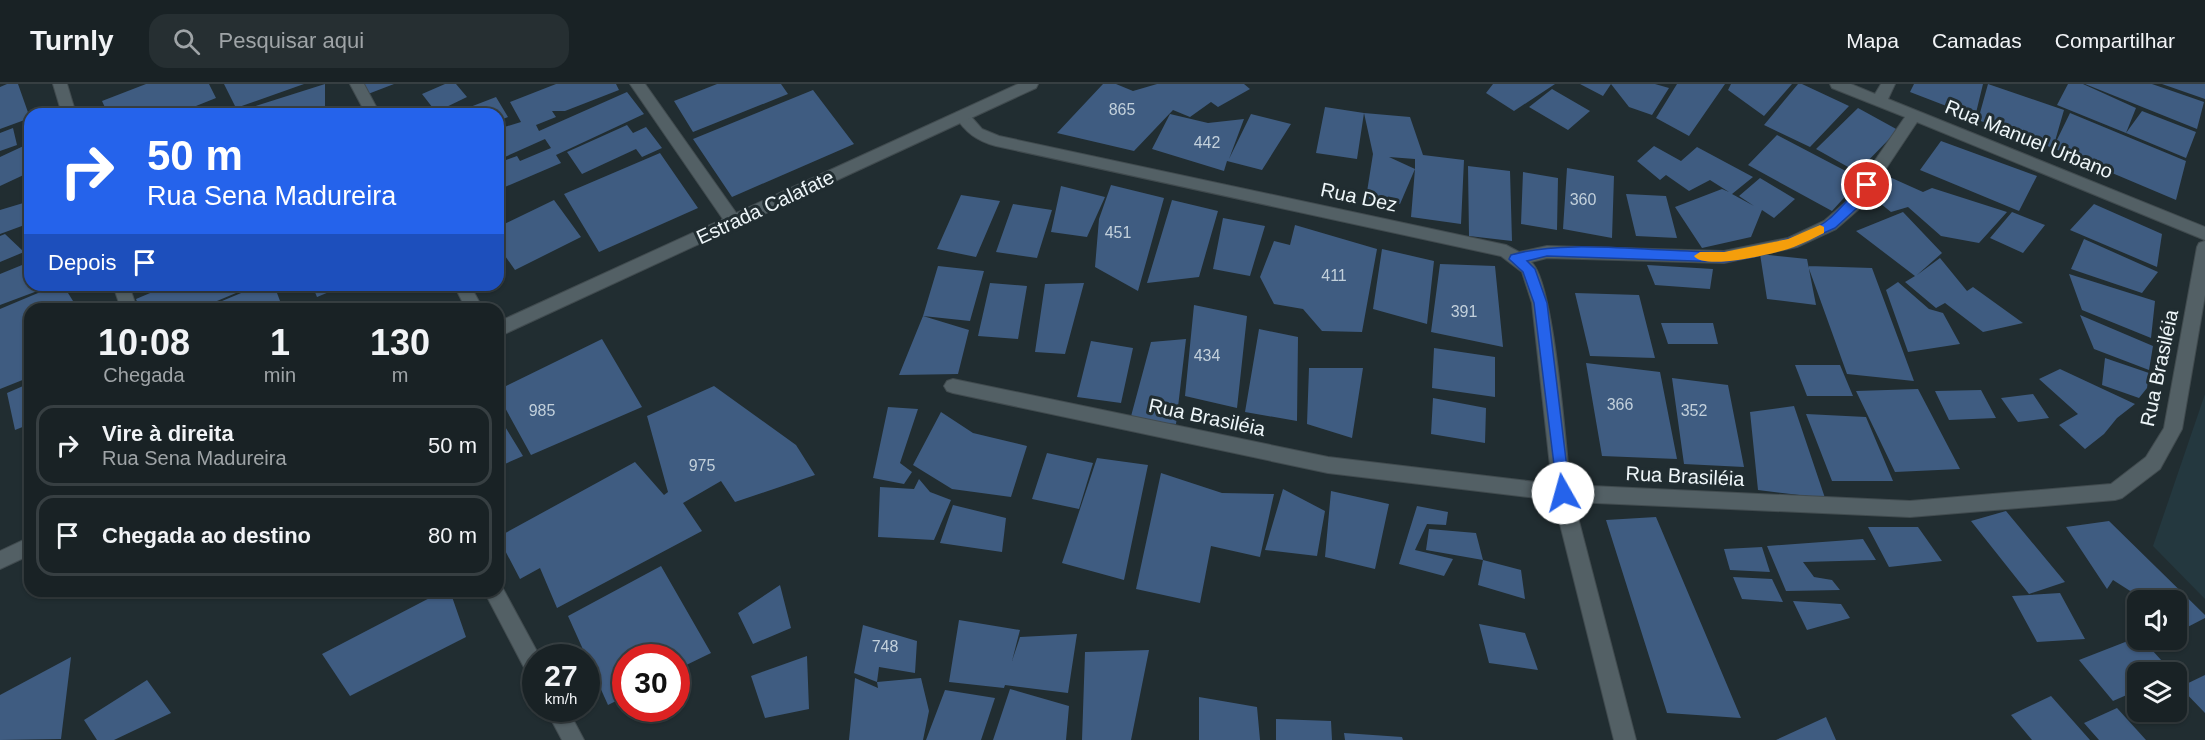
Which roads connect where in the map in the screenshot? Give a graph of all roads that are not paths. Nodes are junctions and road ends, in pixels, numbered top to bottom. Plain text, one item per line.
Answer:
1 (60, 84) edge
2 (357, 84) edge
3 (637, 84) edge
4 (1031, 84) edge
5 (1837, 84) edge
6 (1888, 84) edge
7 (1879, 100) junction
8 (67, 108) edge
9 (370, 108) edge
10 (1914, 115) junction
11 (962, 116) junction
12 (734, 221) junction
13 (2205, 234) edge
14 (2205, 247) edge
15 (1515, 259) junction
16 (504, 327) edge
17 (952, 387) dead end
18 (1563, 493) junction
19 (24, 549) edge
20 (0, 560) edge
21 (497, 597) edge
22 (522, 644) edge
23 (563, 722) edge
24 (573, 740) edge
25 (1624, 740) edge

1 - 8 street
2 - 9 street
3 - 12 street
4 - 11 street, Estrada Calafate
5 - 7 street, Rua Manuel Urbano
6 - 7 street
7 - 10 street, Rua Manuel Urbano
10 - 13 street, Rua Manuel Urbano
10 - 15 street
11 - 12 street, Estrada Calafate
11 - 15 street, Rua Dez
12 - 16 street, Estrada Calafate
14 - 18 street, Rua Brasiléia
15 - 18 street, Rua Dez
17 - 18 street, Rua Brasiléia
18 - 25 street, Rua Dez
19 - 20 street
21 - 22 street
23 - 24 street

